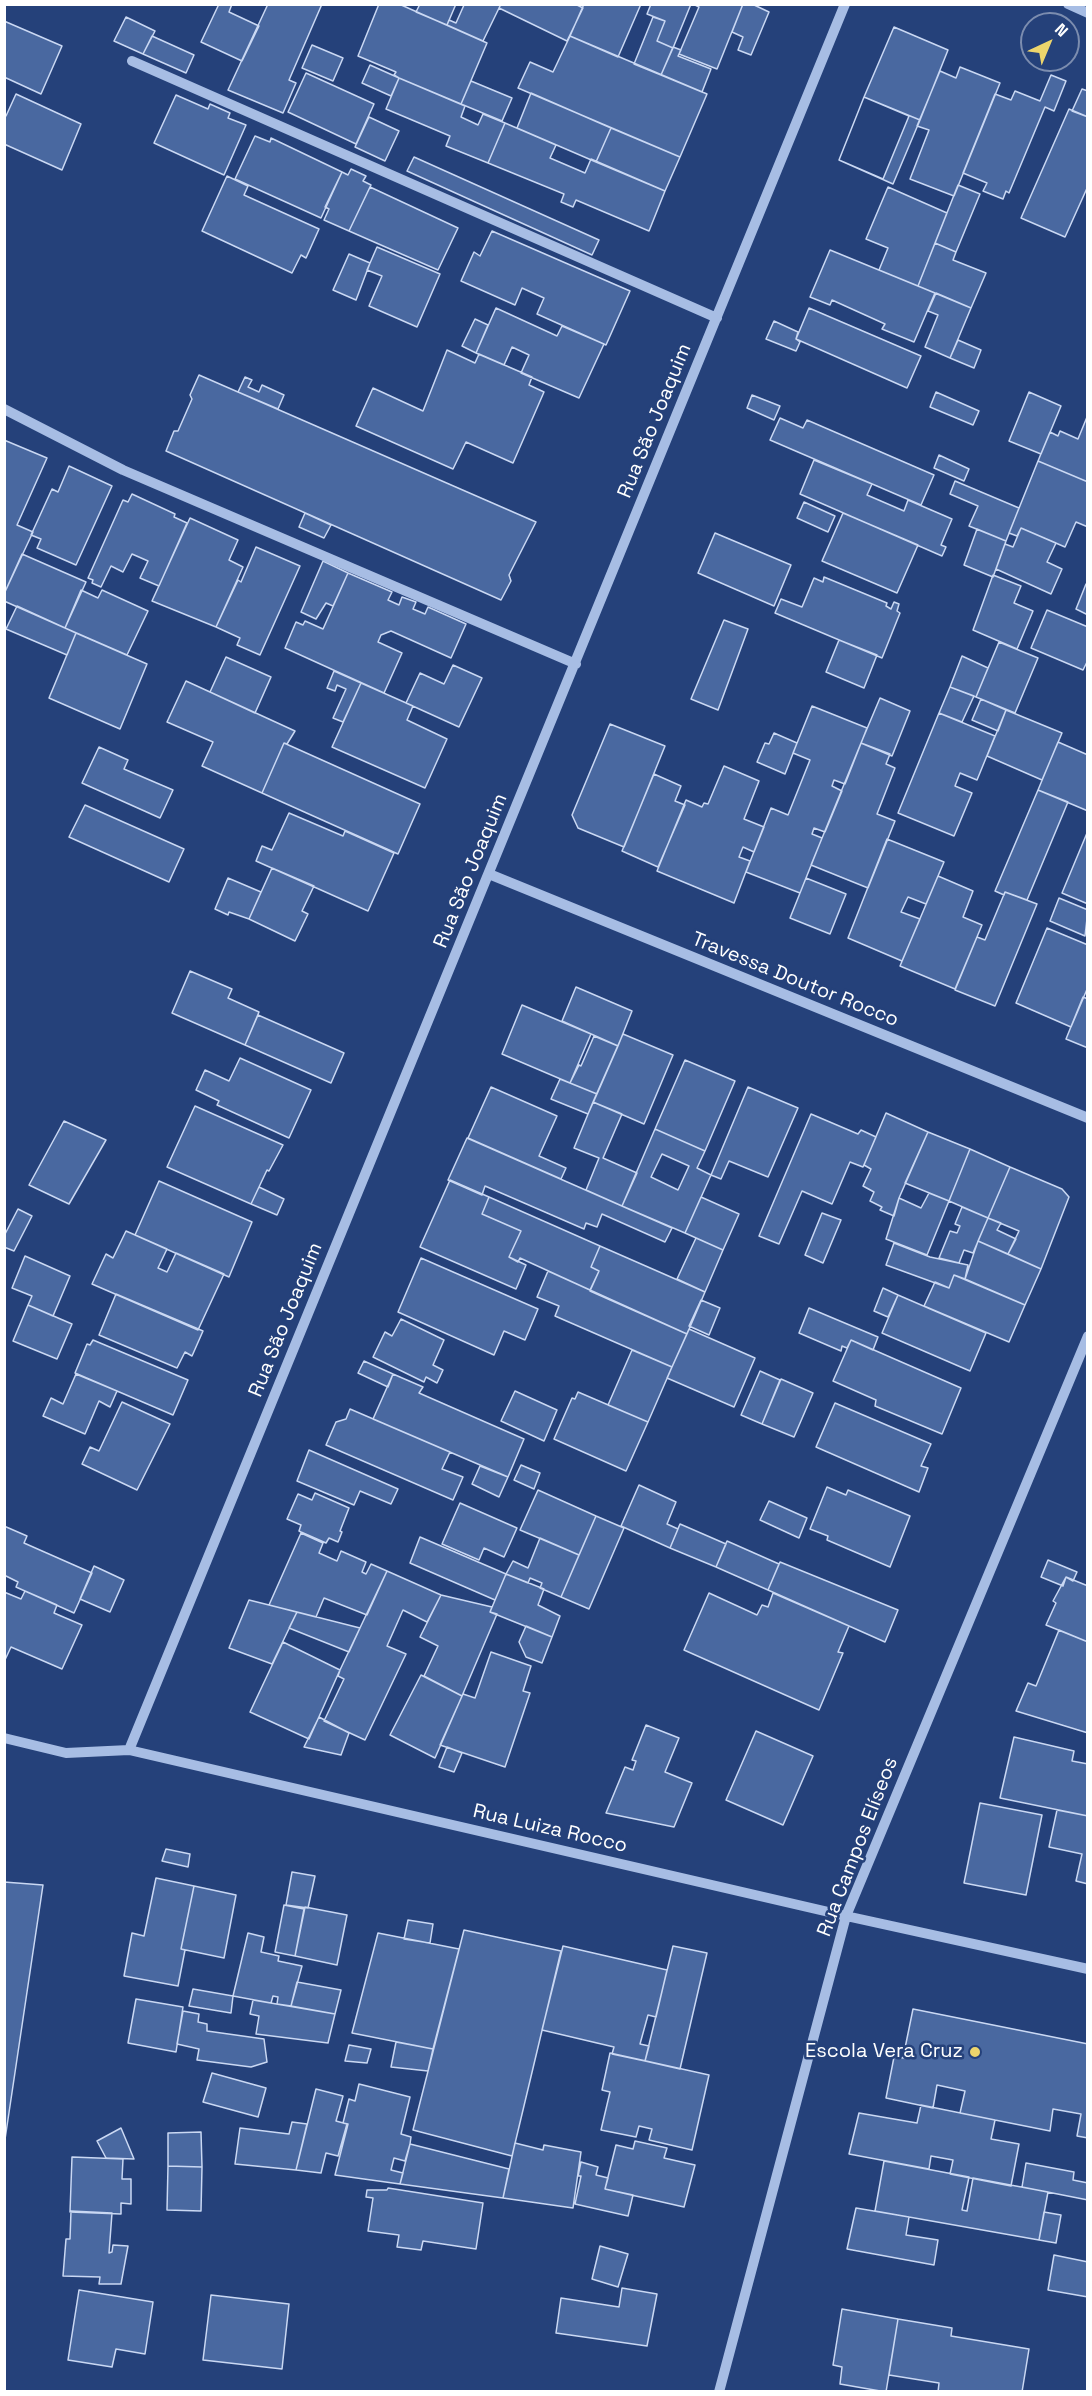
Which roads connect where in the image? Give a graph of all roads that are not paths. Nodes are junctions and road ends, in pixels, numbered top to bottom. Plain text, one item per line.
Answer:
1 (845, 4) edge
2 (1068, 4) edge
3 (1088, 13) edge
4 (132, 61) dead end
5 (717, 318) junction
6 (4, 409) edge
7 (576, 664) junction
8 (489, 874) junction
9 (1088, 1119) edge
10 (1088, 1336) edge
11 (4, 1738) edge
12 (129, 1750) junction
13 (846, 1916) junction
14 (1088, 1969) edge
15 (719, 2391) edge

1 - 5 street, Rua São Joaquim
2 - 3 street
4 - 5 street
5 - 7 street, Rua São Joaquim
6 - 7 street
7 - 8 street, Rua São Joaquim
8 - 9 street, Travessa Doutor Rocco
8 - 12 street, Rua São Joaquim
10 - 13 street, Rua Campos Elíseos
11 - 12 street, Rua Luiza Rocco
12 - 13 street, Rua Luiza Rocco
13 - 14 street, Rua Luiza Rocco
13 - 15 street, Rua Campos Elíseos

